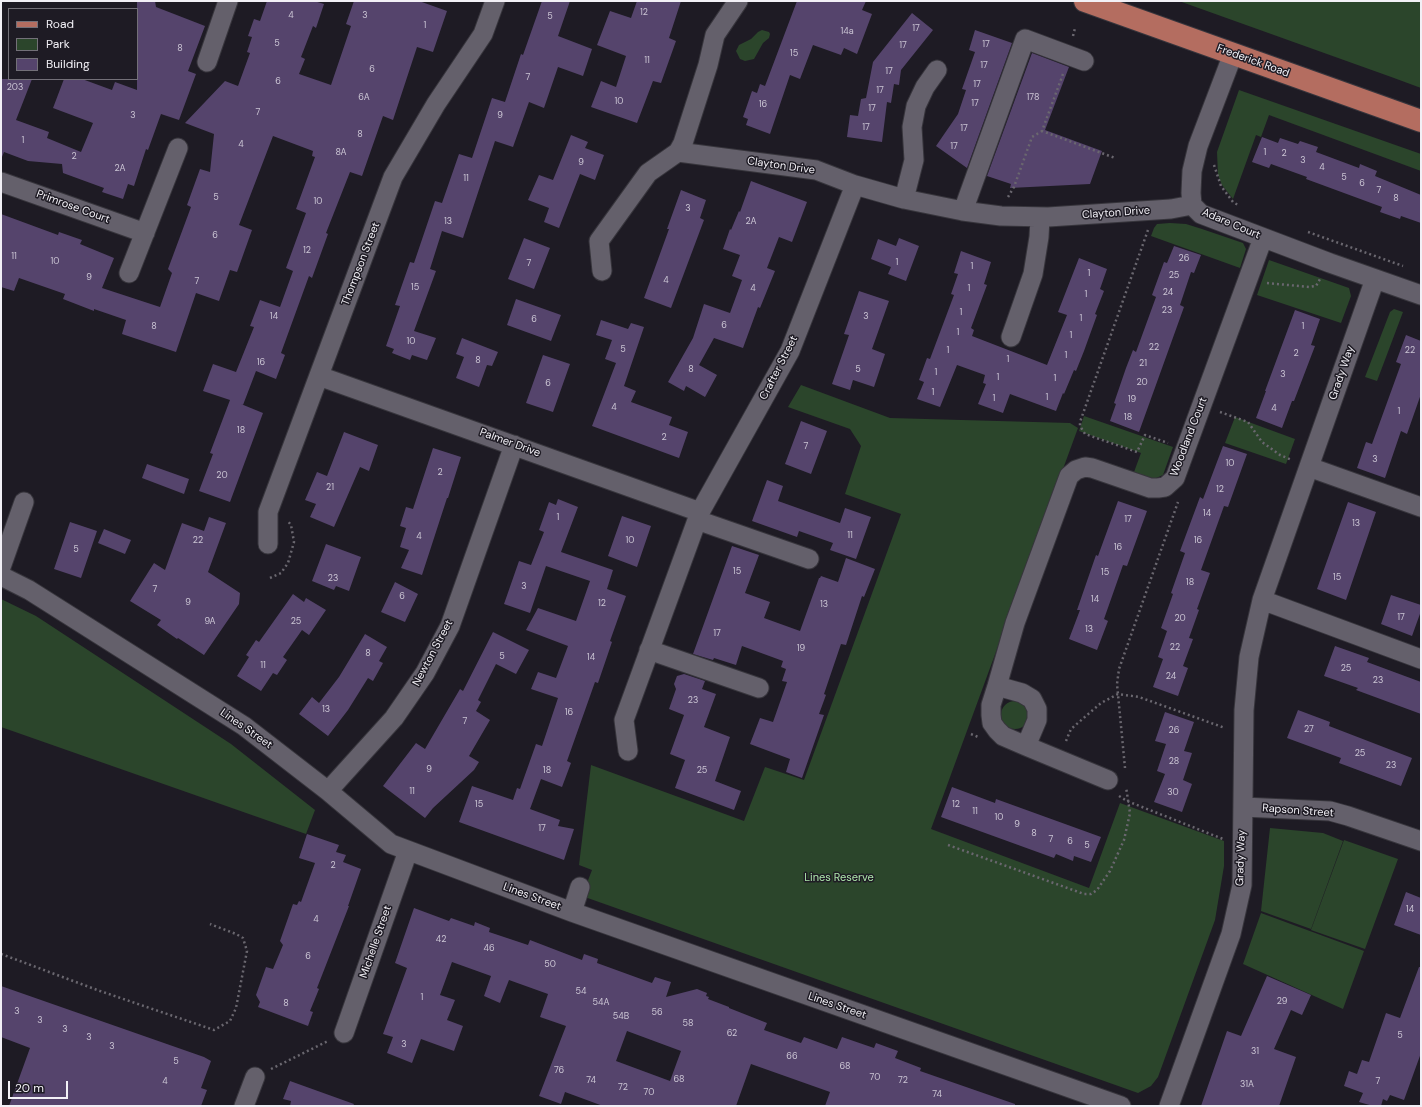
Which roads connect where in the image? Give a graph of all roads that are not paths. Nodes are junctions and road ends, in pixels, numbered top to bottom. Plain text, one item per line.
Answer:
1 (228, 1) edge
2 (495, 1) edge
3 (738, 1) edge
4 (1085, 1) edge
5 (1233, 54) junction
6 (1076, 58) road end
7 (207, 62) dead end
8 (937, 70) dead end
9 (1421, 121) edge
10 (178, 148) dead end
11 (678, 152) junction
12 (1, 182) edge
13 (855, 185) junction
14 (904, 199) junction
15 (1192, 205) junction
16 (963, 211) junction
17 (1040, 218) junction
18 (145, 233) junction
19 (1263, 238) junction
20 (602, 271) dead end
21 (129, 273) dead end
22 (1375, 279) junction
23 (1421, 295) edge
24 (1011, 337) dead end
25 (319, 376) junction
26 (514, 444) junction
27 (1309, 467) junction
28 (24, 502) dead end
29 (1421, 507) edge
30 (698, 516) junction
31 (268, 544) dead end
32 (809, 559) dead end
33 (1, 567) edge
34 (1, 576) edge
35 (1262, 600) junction
36 (649, 650) junction
37 (1421, 659) edge
38 (997, 686) junction
39 (759, 688) dead end
40 (1026, 746) junction
41 (628, 751) dead end
42 (1108, 780) dead end
43 (328, 792) junction
44 (1243, 807) junction
45 (1421, 841) edge
46 (408, 851) junction
47 (580, 887) dead end
48 (572, 912) junction
49 (344, 1033) road end
50 (255, 1077) road end
51 (244, 1106) edge
52 (1121, 1106) edge
53 (1169, 1106) edge

1 - 7 street
2 - 25 street, Thompson Street
3 - 11 street
4 - 5 main road, Frederick Road
5 - 9 main road, Frederick Road
5 - 15 street, Adare Court
6 - 16 street
8 - 14 street
10 - 18 street
11 - 13 street, Clayton Drive
11 - 20 street
12 - 18 street, Primrose Court
13 - 14 street, Clayton Drive
13 - 30 street, Crafter Street
14 - 16 street, Clayton Drive
15 - 17 street, Clayton Drive
15 - 19 street, Adare Court
16 - 17 street, Clayton Drive
17 - 24 street
18 - 21 street
19 - 22 street, Adare Court
19 - 38 street, Woodland Court
22 - 23 street, Adare Court
22 - 27 street, Grady Way
25 - 26 street, Palmer Drive
25 - 31 street, Thompson Street
26 - 30 street, Palmer Drive
26 - 43 street, Newton Street
27 - 29 street
27 - 35 street, Grady Way
28 - 33 street
30 - 32 street
30 - 36 street, Crafter Street
34 - 43 street, Lines Street
35 - 37 street
35 - 44 street, Grady Way
36 - 39 street
36 - 41 street, Crafter Street
38 - 40 street, Woodland Court
38 - 40 street
40 - 42 street, Woodland Court
43 - 46 street, Lines Street
44 - 45 street, Rapson Street
44 - 53 street, Grady Way
46 - 48 street, Lines Street
46 - 49 street, Michelle Street
47 - 48 street
48 - 52 street, Lines Street
50 - 51 street

